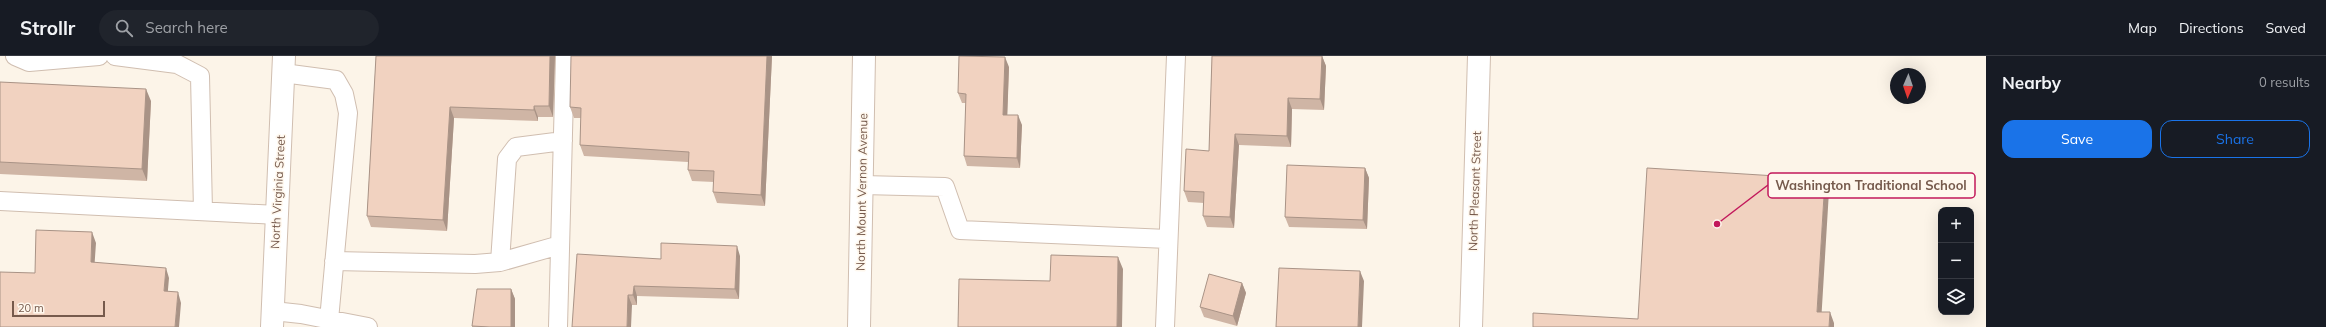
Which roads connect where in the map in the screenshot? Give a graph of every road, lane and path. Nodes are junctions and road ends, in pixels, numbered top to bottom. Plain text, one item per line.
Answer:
1 (15, 56) edge
2 (99, 56) edge
3 (115, 56) edge
4 (566, 56) edge
5 (864, 56) edge
6 (1176, 56) edge
7 (1479, 56) edge
8 (283, 65) edge
9 (563, 141) junction
10 (862, 185) junction
11 (0, 200) edge
12 (203, 210) junction
13 (277, 215) junction
14 (1168, 238) junction
15 (560, 245) junction
16 (334, 261) junction
17 (500, 262) junction
18 (272, 319) edge
19 (329, 320) junction
20 (368, 327) edge
21 (558, 327) edge
22 (859, 327) edge
23 (1165, 327) edge
24 (1471, 327) edge

1 - 2 lane
3 - 12 lane
4 - 9 lane
5 - 10 street, North Mount Vernon Avenue
6 - 14 lane
7 - 24 street, North Pleasant Street
8 - 13 street, North Virginia Street
8 - 16 lane
9 - 15 lane
9 - 17 lane
10 - 14 lane
10 - 22 street, North Mount Vernon Avenue
11 - 12 lane
12 - 13 lane
13 - 18 street, North Virginia Street
14 - 23 lane
15 - 17 lane
15 - 21 lane
16 - 17 lane
16 - 19 lane
18 - 19 lane
19 - 20 lane

